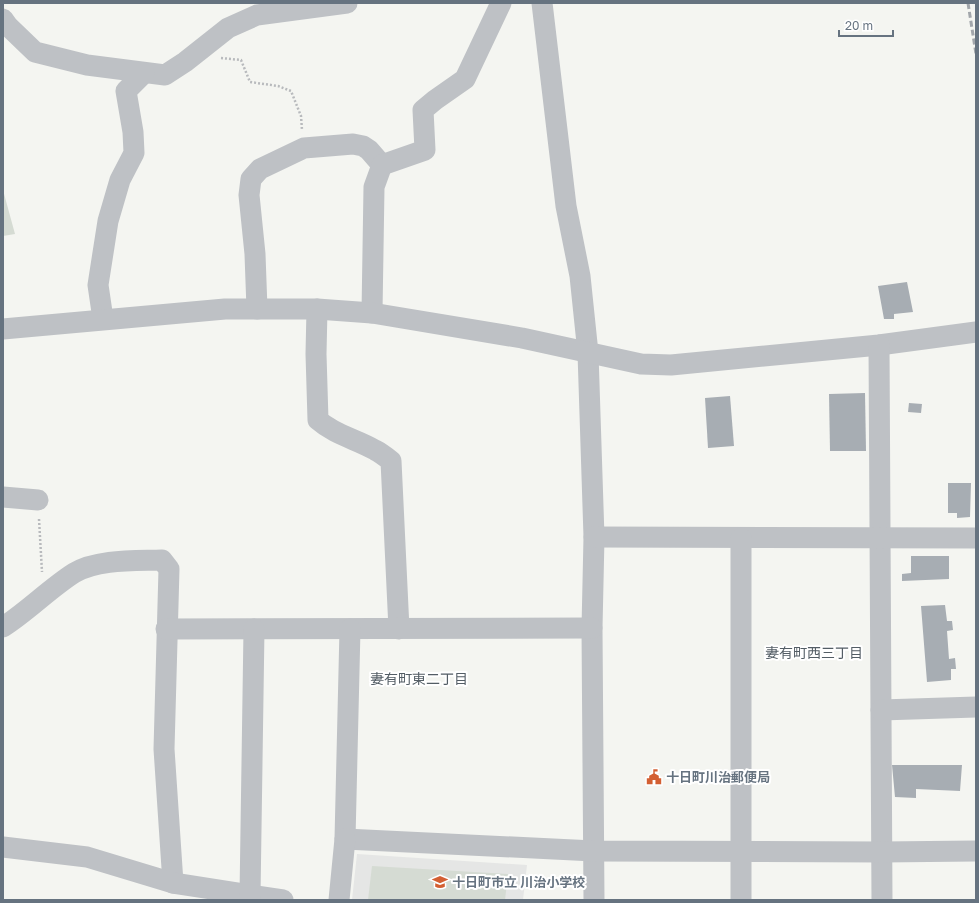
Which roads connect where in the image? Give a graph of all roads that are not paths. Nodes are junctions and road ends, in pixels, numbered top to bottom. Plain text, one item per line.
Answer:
1 (347, 3) edge
2 (501, 3) edge
3 (542, 3) edge
4 (3, 19) edge
5 (144, 73) junction
6 (382, 165) junction
7 (257, 309) junction
8 (317, 309) junction
9 (372, 313) junction
10 (103, 319) junction
11 (3, 328) edge
12 (976, 332) edge
13 (879, 345) junction
14 (588, 353) junction
15 (3, 497) edge
16 (38, 500) road end
17 (594, 537) junction
18 (741, 538) junction
19 (880, 538) junction
20 (976, 538) edge
21 (3, 627) edge
22 (592, 628) junction
23 (166, 629) junction
24 (254, 629) junction
25 (350, 629) junction
26 (400, 629) junction
27 (976, 707) edge
28 (881, 710) junction
29 (345, 838) junction
30 (3, 847) edge
31 (594, 851) junction
32 (976, 851) edge
33 (741, 852) junction
34 (882, 852) junction
35 (173, 883) junction
36 (250, 896) junction
37 (282, 900) edge
38 (339, 900) edge
39 (594, 900) edge
40 (741, 900) edge
41 (882, 900) edge

1 - 5 street
2 - 6 street
3 - 14 street
4 - 5 street
5 - 10 street
6 - 7 street
6 - 9 street
7 - 8 street
7 - 10 street
8 - 9 street
8 - 26 street
9 - 14 street
10 - 11 street
12 - 13 street
13 - 14 street
13 - 19 street
14 - 17 street
15 - 16 street
17 - 18 street
17 - 22 street
18 - 19 street
18 - 33 street
19 - 20 street
19 - 28 street
21 - 23 street
22 - 26 street
22 - 31 street
23 - 24 street
23 - 35 street
24 - 25 street
24 - 36 street
25 - 26 street
25 - 29 street
27 - 28 street
28 - 34 street
29 - 31 street
29 - 38 street
30 - 35 street
31 - 33 street
31 - 39 street
32 - 34 street
33 - 34 street
33 - 40 street
34 - 41 street
35 - 36 street
36 - 37 street

